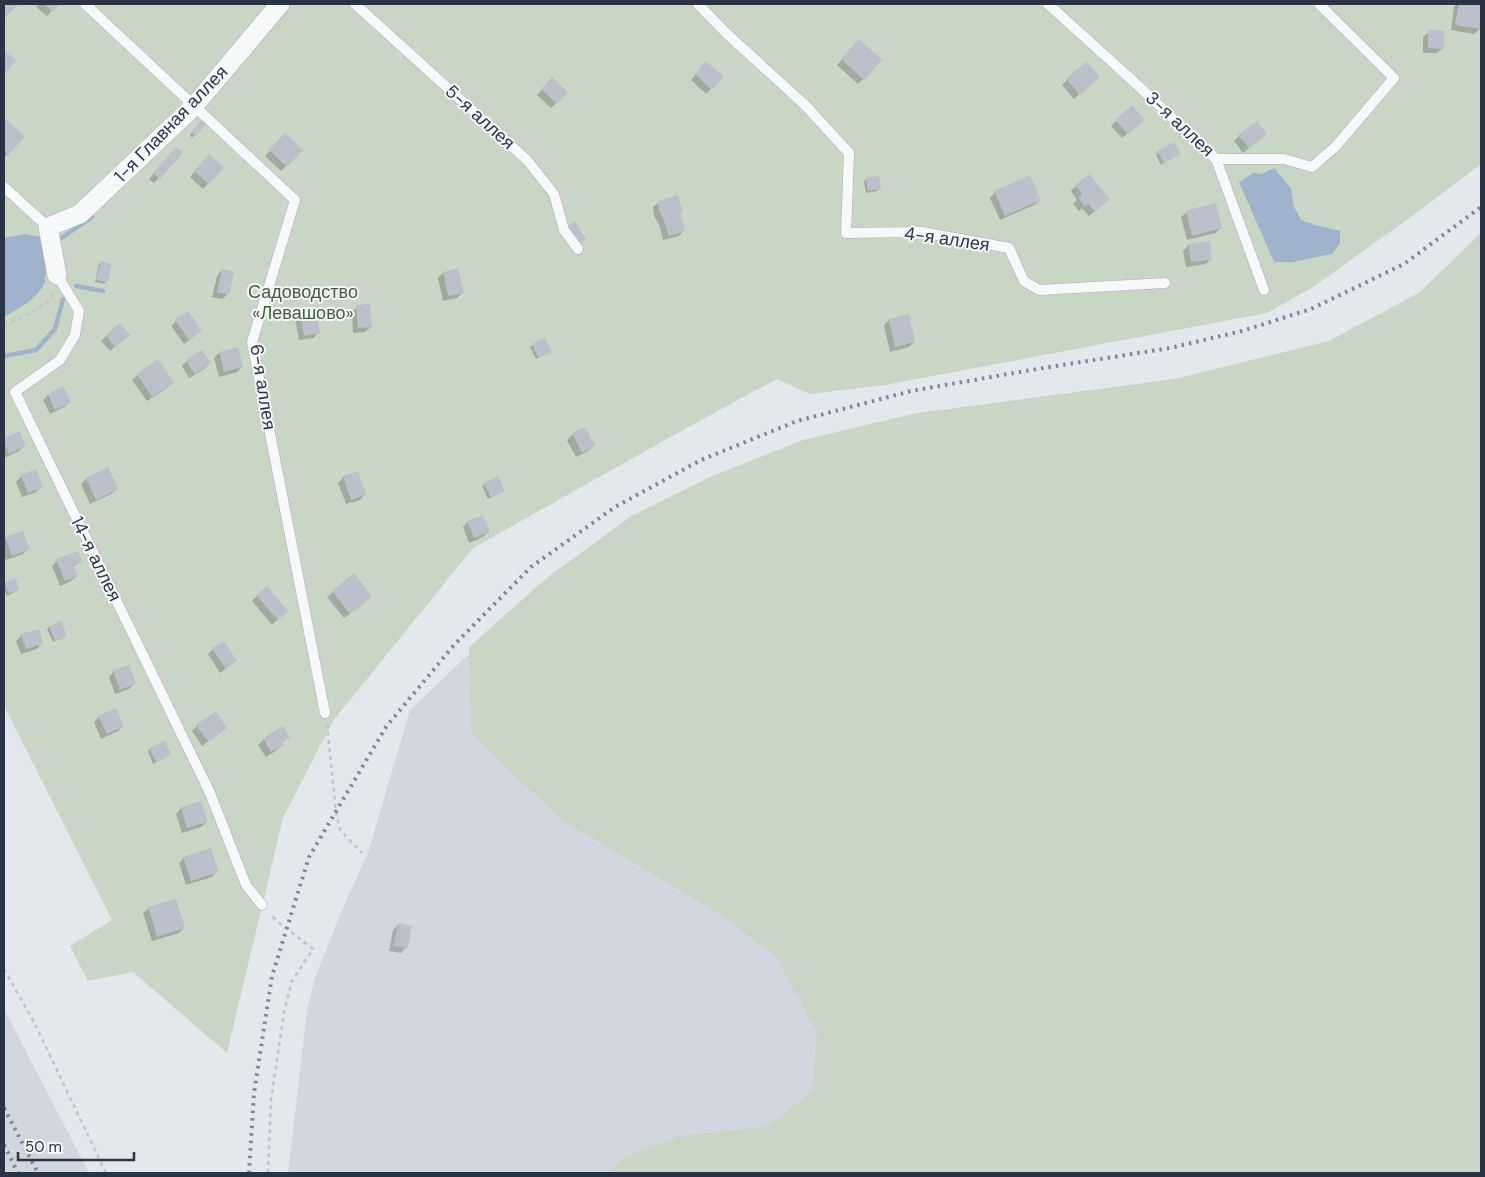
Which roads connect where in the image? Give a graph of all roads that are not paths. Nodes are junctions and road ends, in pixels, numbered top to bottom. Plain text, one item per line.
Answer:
1 (84, 4) edge
2 (280, 4) edge
3 (355, 4) edge
4 (698, 4) edge
5 (1048, 4) edge
6 (1319, 4) edge
7 (194, 106) junction
8 (1216, 159) junction
9 (4, 186) edge
10 (48, 228) junction
11 (578, 249) dead end
12 (57, 275) joint
13 (1165, 283) dead end
14 (1264, 290) dead end
15 (325, 712) road end
16 (262, 905) road end

1 - 7 lane, 6-я аллея
2 - 7 street, 1-я Главная аллея
3 - 11 lane, 5-я аллея
4 - 13 lane, 4-я аллея
5 - 8 lane, 3-я аллея
6 - 8 lane, 3-я аллея
7 - 10 street, 1-я Главная аллея
7 - 15 lane, 6-я аллея
8 - 14 lane
9 - 10 lane
10 - 12 street, 14-я аллея
12 - 16 lane, 14-я аллея

